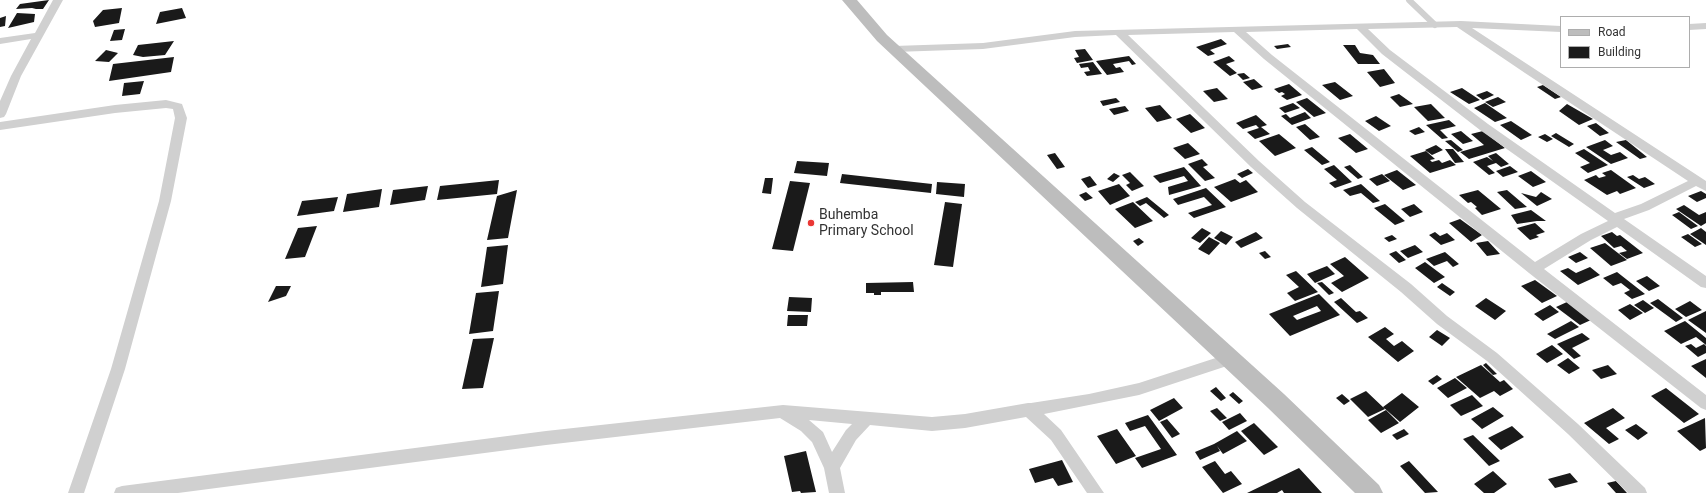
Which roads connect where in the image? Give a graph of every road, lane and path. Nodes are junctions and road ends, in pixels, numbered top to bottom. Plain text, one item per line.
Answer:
1 (58, 0) edge
2 (849, 0) edge
3 (1409, 0) edge
4 (1460, 24) junction
5 (1435, 25) junction
6 (1706, 26) edge
7 (1360, 27) junction
8 (1690, 27) edge
9 (1560, 29) edge
10 (1237, 30) junction
11 (1119, 32) junction
12 (39, 35) junction
13 (0, 41) edge
14 (894, 49) junction
15 (0, 114) edge
16 (0, 126) edge
17 (1701, 184) edge
18 (1615, 220) junction
19 (1534, 269) junction
20 (1706, 283) edge
21 (1231, 359) junction
22 (1706, 404) edge
23 (1028, 409) junction
24 (783, 411) junction
25 (867, 418) junction
26 (832, 468) junction
27 (76, 493) edge
28 (122, 493) edge
29 (837, 493) edge
30 (1096, 493) edge
31 (1371, 493) edge
32 (1639, 493) edge

1 - 12 street
2 - 14 main road
3 - 5 lane
4 - 5 street
4 - 9 street
4 - 17 street
5 - 7 street
6 - 8 street
7 - 10 street
7 - 18 street
10 - 11 street
10 - 19 street
11 - 14 street
11 - 32 street
12 - 13 street
12 - 15 street
14 - 21 main road
16 - 27 street
17 - 18 street
18 - 19 street
18 - 20 street
19 - 22 street
21 - 23 street
21 - 31 main road
23 - 25 street
23 - 30 street
24 - 25 street
24 - 26 street
24 - 28 street
25 - 26 street
26 - 29 street

